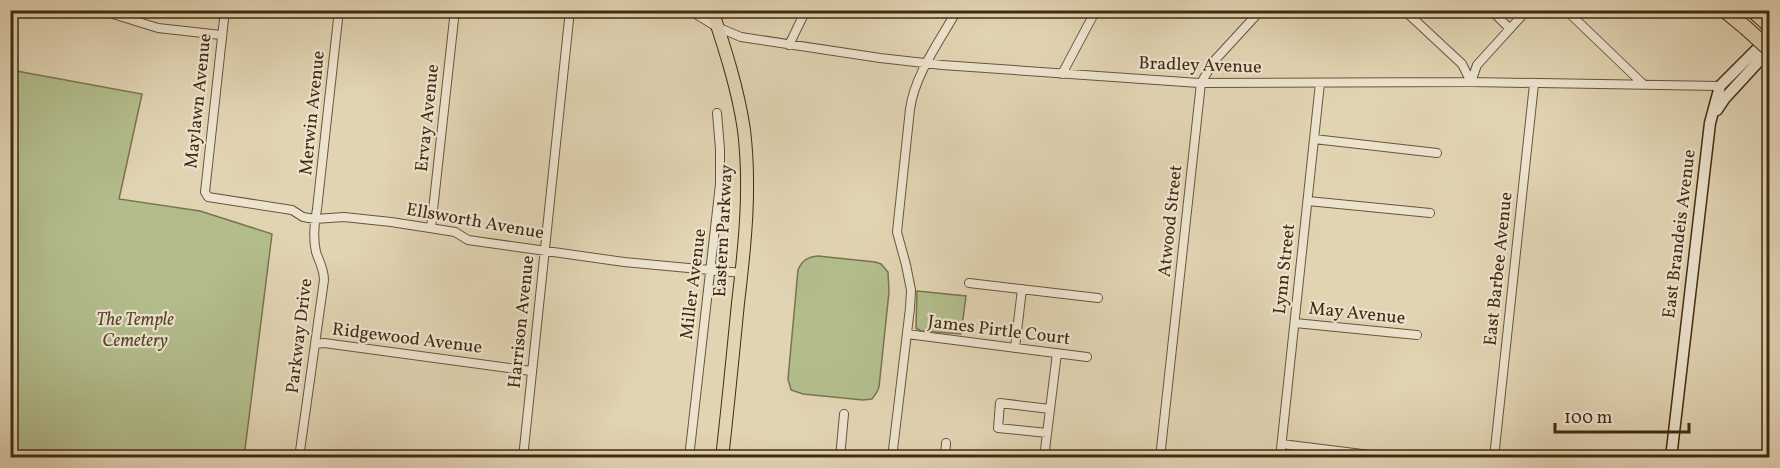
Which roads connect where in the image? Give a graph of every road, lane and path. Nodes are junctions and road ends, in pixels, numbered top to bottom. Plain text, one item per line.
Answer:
1 (100, 10) edge
2 (225, 10) edge
3 (339, 10) edge
4 (455, 10) edge
5 (570, 10) edge
6 (689, 10) edge
7 (712, 10) edge
8 (806, 10) edge
9 (957, 10) edge
10 (1096, 10) edge
11 (1261, 10) edge
12 (1404, 10) edge
13 (1491, 10) edge
14 (1527, 10) edge
15 (1566, 10) edge
16 (1724, 10) edge
17 (1754, 12) edge
18 (1770, 26) edge
19 (717, 27) junction
20 (1510, 29) junction
21 (221, 35) junction
22 (1770, 36) edge
23 (789, 45) junction
24 (1770, 49) edge
25 (926, 64) junction
26 (1062, 74) junction
27 (1470, 82) junction
28 (1201, 83) junction
29 (1320, 83) junction
30 (1534, 84) junction
31 (1643, 84) junction
32 (1720, 86) junction
33 (717, 113) dead end
34 (1710, 123) junction
35 (1314, 139) junction
36 (1437, 153) dead end
37 (206, 195) joint
38 (1308, 201) junction
39 (1430, 213) dead end
40 (315, 219) junction
41 (431, 228) junction
42 (545, 250) junction
43 (711, 269) junction
44 (742, 273) junction
45 (969, 283) dead end
46 (1022, 289) junction
47 (1098, 298) dead end
48 (1295, 323) junction
49 (907, 334) junction
50 (1417, 335) dead end
51 (315, 344) junction
52 (1015, 348) junction
53 (1057, 353) junction
54 (1087, 357) dead end
55 (531, 371) junction
56 (1050, 409) junction
57 (844, 414) dead end
58 (1047, 433) junction
59 (946, 442) dead end
60 (1282, 444) junction
61 (299, 458) edge
62 (523, 458) edge
63 (689, 458) edge
64 (722, 458) edge
65 (840, 458) edge
66 (892, 458) edge
67 (945, 458) edge
68 (1044, 458) edge
69 (1160, 458) edge
70 (1280, 458) edge
71 (1394, 458) edge
72 (1494, 458) edge
73 (1671, 458) edge

1 - 21 street
2 - 21 street, Maylawn Avenue
3 - 40 street, Merwin Avenue
4 - 41 street, Ervay Avenue
5 - 42 street, Harrison Avenue
6 - 19 street, Bradley Avenue
7 - 19 main road, Eastern Parkway
8 - 23 street
9 - 25 street
10 - 26 street
11 - 28 street, Atwood Street
12 - 27 street
13 - 20 street
14 - 20 street
15 - 31 street
16 - 24 highway, bridge
17 - 18 highway
19 - 23 street, Bradley Avenue
19 - 44 main road, Eastern Parkway
20 - 27 street
21 - 37 street, Maylawn Avenue
22 - 32 main road, East Brandeis Avenue
23 - 25 street, Bradley Avenue
24 - 34 main road
25 - 26 street, Bradley Avenue
25 - 49 street
26 - 28 street, Bradley Avenue
27 - 29 street, Bradley Avenue
27 - 30 street, Bradley Avenue
28 - 29 street, Bradley Avenue
28 - 69 street, Atwood Street
29 - 35 street, Lynn Street
30 - 31 street, Bradley Avenue
30 - 72 street, East Barbee Avenue
31 - 32 street, Bradley Avenue
32 - 34 main road, East Brandeis Avenue
33 - 43 street, Miller Avenue
34 - 73 main road, East Brandeis Avenue
35 - 36 street
35 - 38 street, Lynn Street
37 - 40 street, Ellsworth Avenue
38 - 39 street
38 - 48 street, Lynn Street
40 - 41 street, Ellsworth Avenue
40 - 51 street, Parkway Drive
41 - 42 street, Ellsworth Avenue
42 - 43 street, Ellsworth Avenue
42 - 55 street, Harrison Avenue
43 - 44 street, Ellsworth Avenue
43 - 63 street, Miller Avenue
44 - 64 main road, Eastern Parkway
45 - 46 street
46 - 47 street
46 - 52 street
48 - 50 street, May Avenue
48 - 60 street, Lynn Street
49 - 52 street, James Pirtle Court
49 - 66 street
51 - 55 street, Ridgewood Avenue
51 - 61 street, Parkway Drive
52 - 53 street, James Pirtle Court
53 - 54 street, James Pirtle Court
53 - 56 street
55 - 62 street, Harrison Avenue
56 - 58 street
56 - 58 street
57 - 65 street
58 - 68 street
59 - 67 street
60 - 70 street, Lynn Street
60 - 71 street

